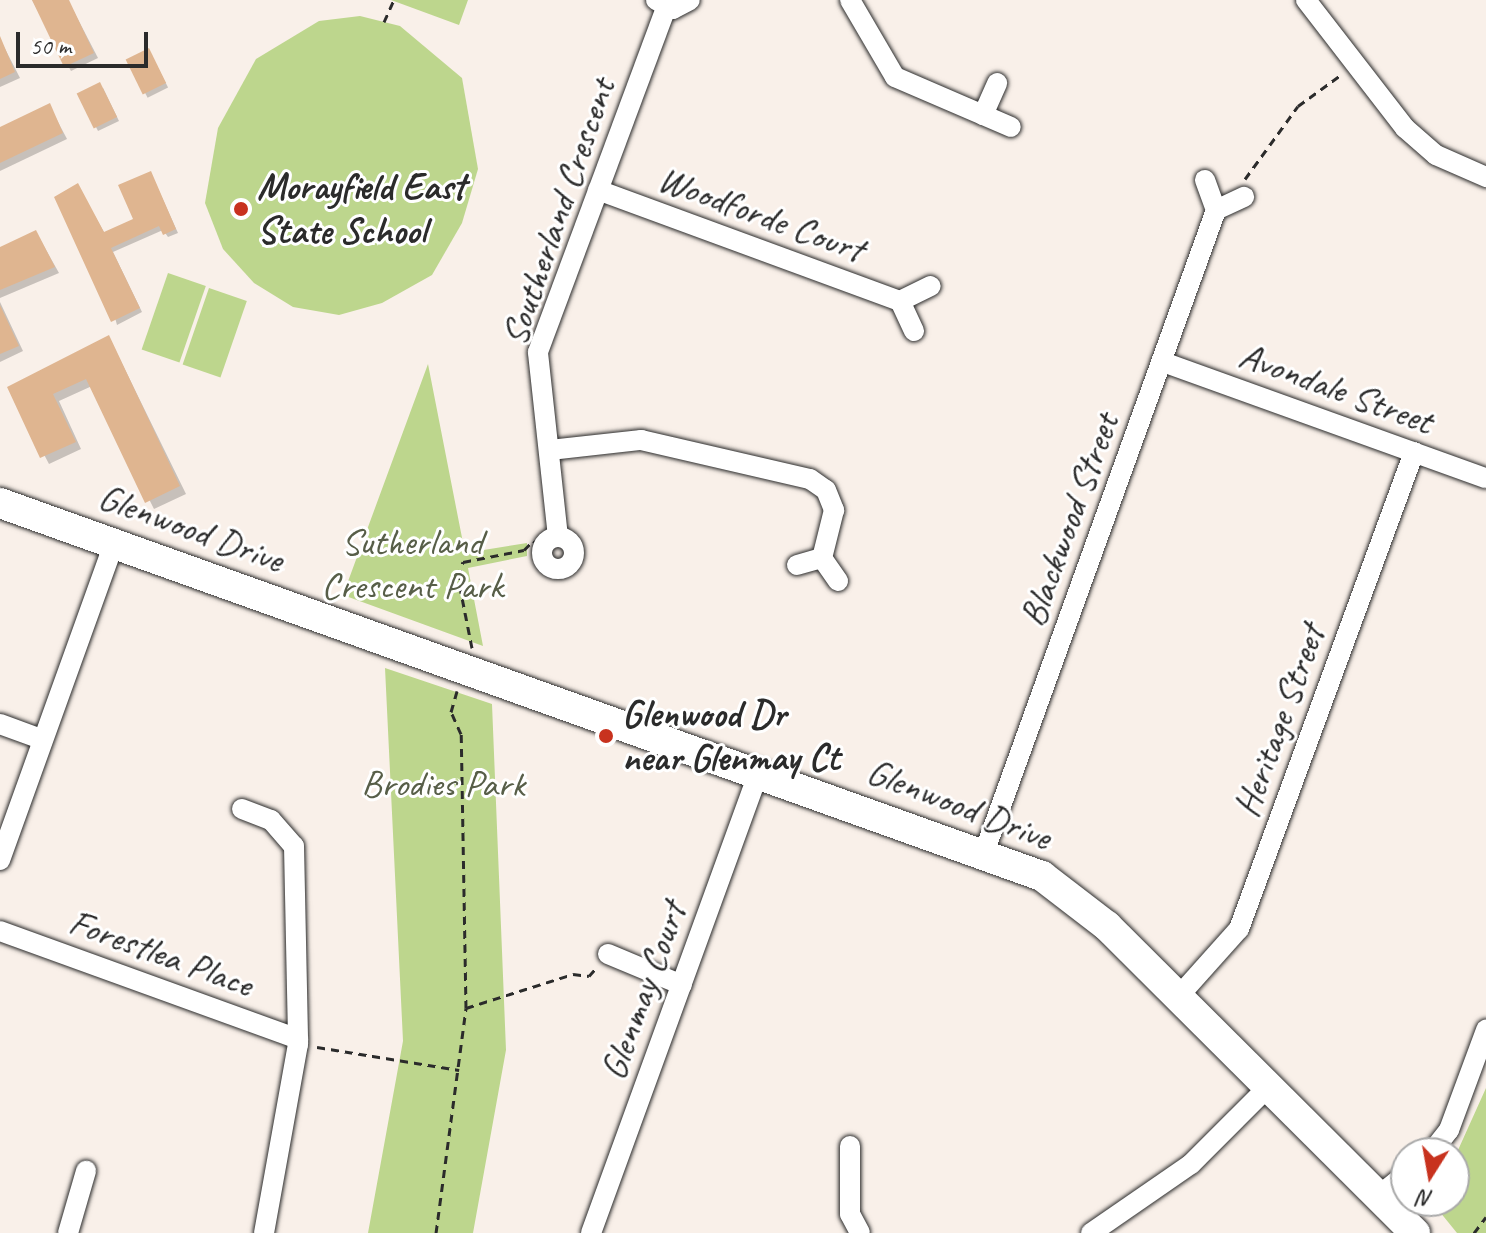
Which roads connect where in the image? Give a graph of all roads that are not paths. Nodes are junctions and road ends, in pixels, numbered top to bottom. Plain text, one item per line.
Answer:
1 (690, 0) edge
2 (850, 0) edge
3 (1306, 0) edge
4 (661, 4) edge
5 (997, 83) dead end
6 (983, 115) junction
7 (1011, 127) dead end
8 (1486, 177) edge
9 (1205, 180) dead end
10 (598, 190) junction
11 (1244, 197) road end
12 (1216, 210) junction
13 (931, 286) dead end
14 (900, 301) junction
15 (914, 331) dead end
16 (1163, 362) junction
17 (550, 450) junction
18 (1414, 452) junction
19 (1486, 478) edge
20 (0, 503) edge
21 (550, 541) road end
22 (114, 543) junction
23 (822, 558) junction
24 (797, 565) dead end
25 (838, 581) dead end
26 (0, 724) edge
27 (41, 739) junction
28 (759, 772) junction
29 (242, 809) dead end
30 (984, 853) junction
31 (0, 860) edge
32 (0, 931) edge
33 (608, 954) road end
34 (682, 985) junction
35 (1179, 996) junction
36 (1486, 1030) edge
37 (298, 1042) junction
38 (1270, 1085) junction
39 (1444, 1137) edge
40 (850, 1146) dead end
41 (86, 1171) dead end
42 (1390, 1187) edge
43 (1381, 1194) junction
44 (68, 1233) edge
45 (264, 1233) edge
46 (591, 1233) edge
47 (860, 1233) edge
48 (1091, 1233) edge
49 (1415, 1233) edge

1 - 4 street
2 - 6 street
3 - 8 street
4 - 10 street, Southerland Crescent
5 - 6 street
6 - 7 street
9 - 12 street
10 - 14 street, Woodforde Court
10 - 17 street, Southerland Crescent
11 - 12 street
12 - 16 street, Blackwood Street
13 - 14 street, Woodforde Court
14 - 15 street, Woodforde Court
16 - 18 street, Avondale Street
16 - 30 street, Blackwood Street
17 - 21 street, Southerland Crescent
17 - 23 street
18 - 19 street, Avondale Street
18 - 35 street, Heritage Street
20 - 22 street, Glenwood Drive
22 - 27 street
22 - 28 street, Glenwood Drive
23 - 24 street
23 - 25 street
26 - 27 street
27 - 31 street
28 - 30 street, Glenwood Drive
28 - 34 street, Glenmay Court
29 - 37 street
30 - 35 street, Glenwood Drive
32 - 37 street, Forestlea Place
33 - 34 street
34 - 46 street, Glenmay Court
35 - 38 street, Glenwood Drive
36 - 39 street
37 - 45 street
38 - 43 street, Glenwood Drive
38 - 48 street
40 - 47 street
41 - 44 street
42 - 43 street
43 - 49 street, Glenwood Drive

